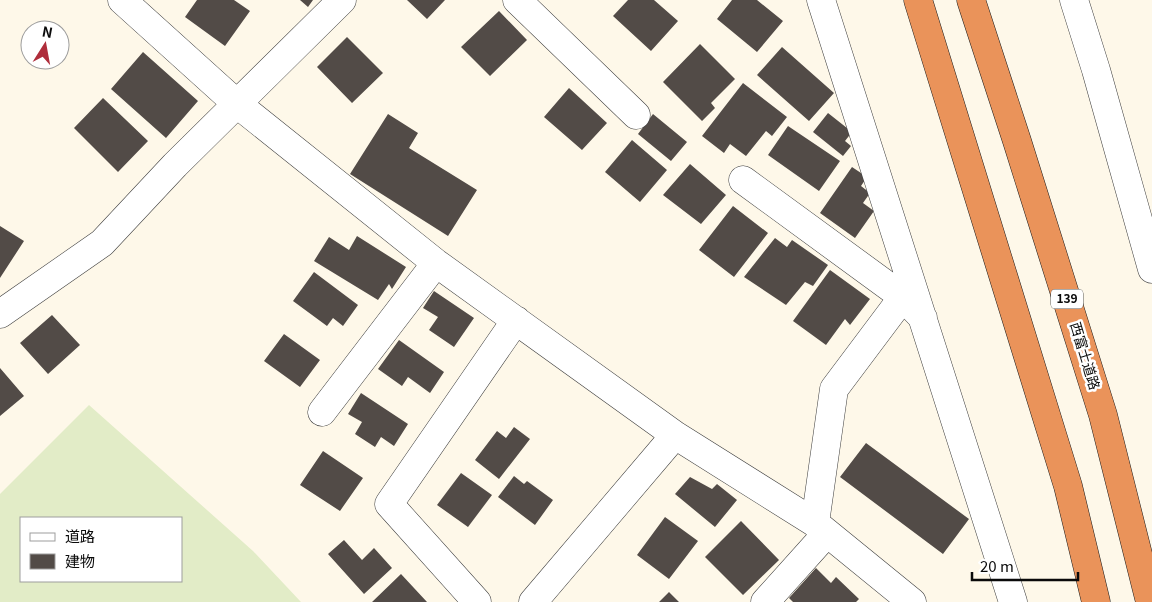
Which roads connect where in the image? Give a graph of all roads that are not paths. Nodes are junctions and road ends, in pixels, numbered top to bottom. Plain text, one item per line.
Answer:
1 (122, 0) edge
2 (342, 0) edge
3 (517, 0) edge
4 (821, 0) edge
5 (918, 0) edge
6 (971, 0) edge
7 (1074, 0) edge
8 (236, 104) junction
9 (636, 115) dead end
10 (744, 180) dead end
11 (436, 263) junction
12 (1152, 269) edge
13 (903, 297) junction
14 (0, 314) edge
15 (924, 319) junction
16 (516, 320) junction
17 (322, 412) dead end
18 (675, 435) junction
19 (821, 528) junction
20 (884, 594) edge
21 (477, 602) edge
22 (533, 602) edge
23 (765, 602) edge
24 (912, 602) edge
25 (1014, 602) edge
26 (1096, 602) edge
27 (1150, 602) edge

1 - 8 street
2 - 8 street
3 - 9 street
4 - 15 street
5 - 26 highway
6 - 27 highway, 西富士道路 / 139
7 - 12 street
8 - 11 street
8 - 14 street
10 - 13 street
11 - 16 street
11 - 17 street
13 - 15 street
13 - 19 street
15 - 25 street
16 - 18 street
16 - 21 street
18 - 19 street
18 - 22 street
19 - 20 street
19 - 23 street
20 - 24 street

